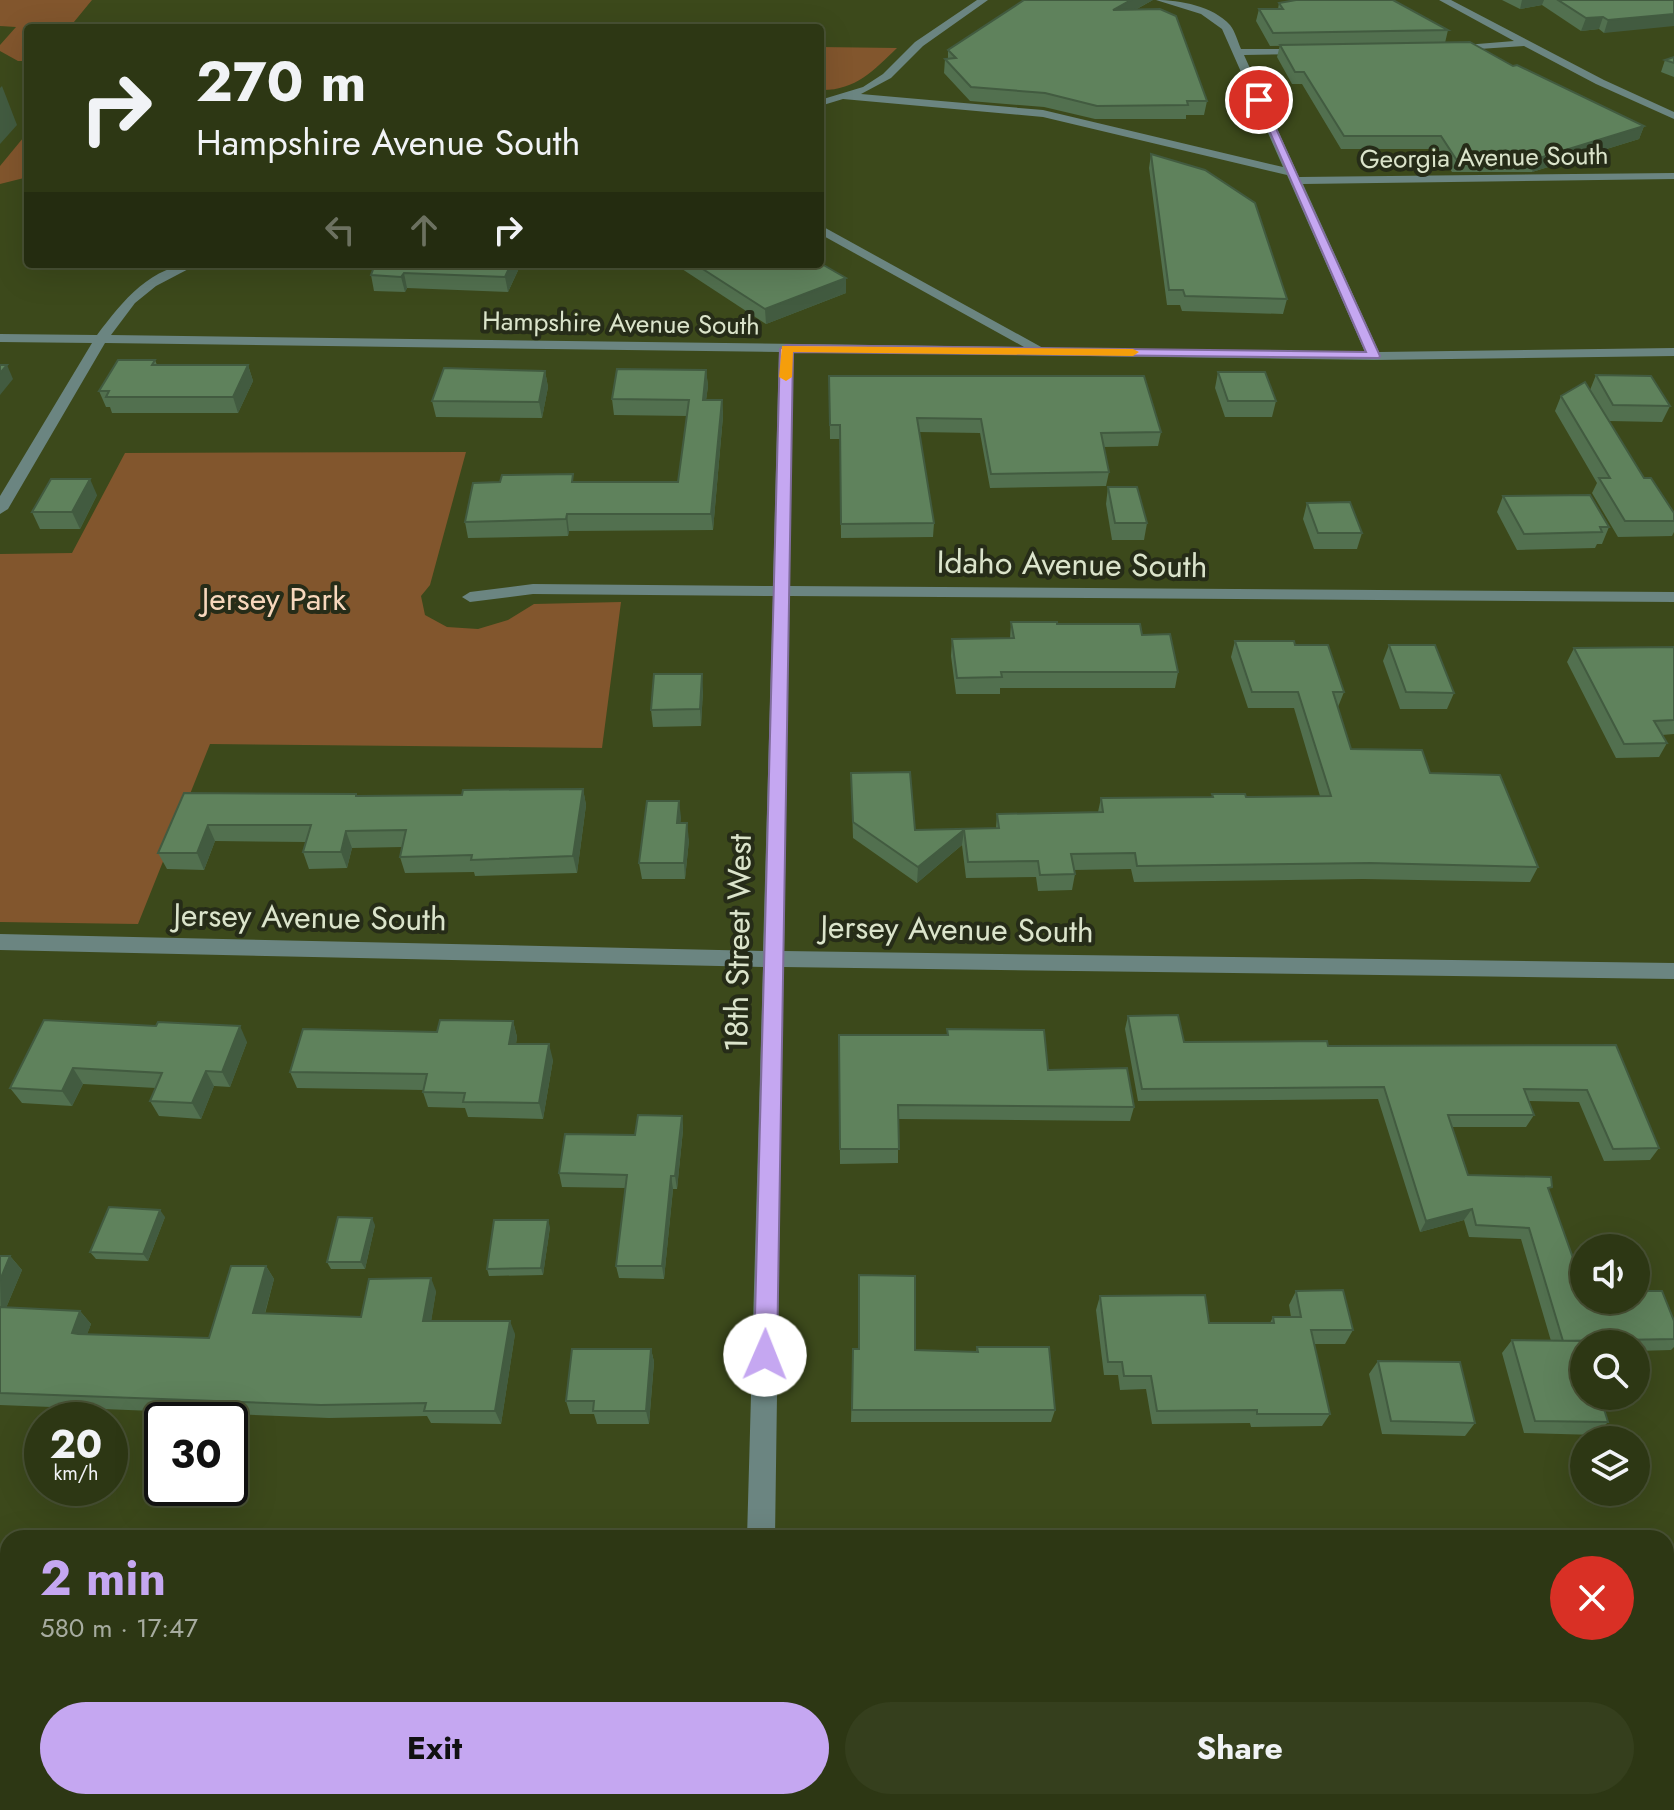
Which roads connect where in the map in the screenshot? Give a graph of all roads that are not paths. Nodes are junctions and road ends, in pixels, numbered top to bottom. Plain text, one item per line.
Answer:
1 (983, 0) edge
2 (1161, 0) edge
3 (1444, 0) edge
4 (1524, 43) junction
5 (1437, 49) edge
6 (1314, 51) edge
7 (1237, 52) junction
8 (840, 96) junction
9 (824, 102) edge
10 (1674, 116) edge
11 (1293, 176) junction
12 (1674, 176) edge
13 (824, 231) edge
14 (183, 268) edge
15 (0, 338) edge
16 (101, 339) junction
17 (786, 349) junction
18 (1040, 351) junction
19 (1674, 352) edge
20 (1374, 356) junction
21 (0, 509) edge
22 (779, 591) junction
23 (470, 597) dead end
24 (1674, 597) edge
25 (0, 942) edge
26 (775, 959) junction
27 (1674, 971) edge
28 (761, 1530) edge

1 - 8 street
2 - 7 street
3 - 4 street
4 - 5 street
4 - 10 street
6 - 7 street
7 - 11 street
8 - 9 street
8 - 11 street, Georgia Avenue South
11 - 12 street, Georgia Avenue South
11 - 20 street
13 - 18 street
14 - 16 street
15 - 16 street, Hampshire Avenue South
16 - 17 street, Hampshire Avenue South
16 - 21 street
17 - 18 street, Hampshire Avenue South
17 - 22 street, 18th Street West
18 - 20 street, Hampshire Avenue South
19 - 20 street, Hampshire Avenue South
22 - 23 street, Idaho Avenue South
22 - 24 street, Idaho Avenue South
22 - 26 street, 18th Street West
25 - 26 street, Jersey Avenue South
26 - 27 street, Jersey Avenue South
26 - 28 street, 18th Street West

